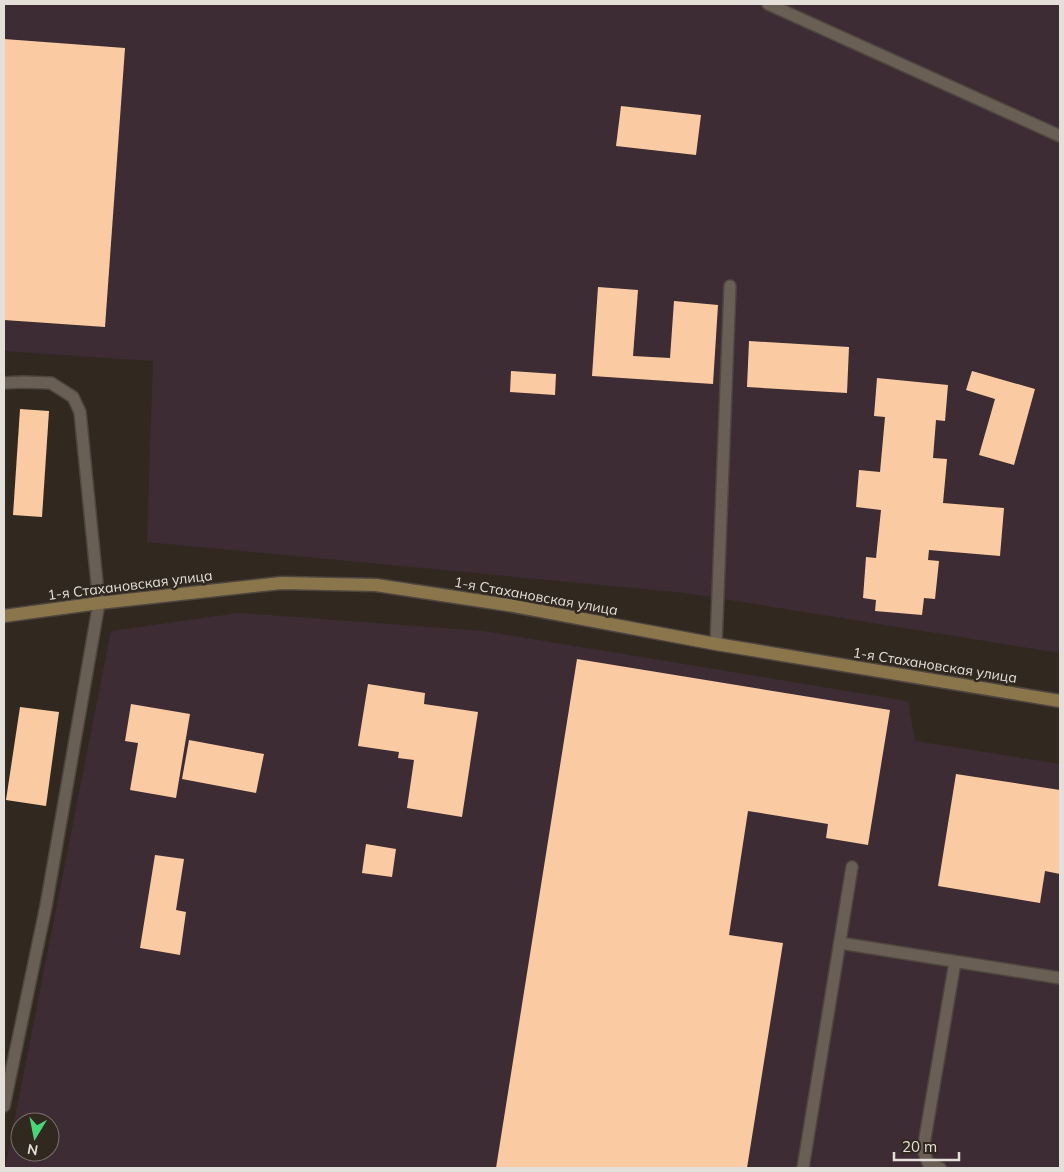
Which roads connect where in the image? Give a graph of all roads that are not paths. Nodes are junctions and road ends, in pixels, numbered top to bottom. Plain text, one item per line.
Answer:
1 (768, 4) edge
2 (1060, 136) edge
3 (730, 286) dead end
4 (4, 383) edge
5 (99, 603) junction
6 (4, 616) edge
7 (716, 644) junction
8 (1060, 701) edge
9 (852, 867) dead end
10 (840, 943) junction
11 (955, 962) junction
12 (1060, 978) edge
13 (4, 1106) edge
14 (803, 1168) edge
15 (940, 1168) edge

1 - 2 lane
3 - 7 lane
4 - 5 lane
5 - 6 main road, 1-я Стахановская улица
5 - 7 main road, 1-я Стахановская улица
5 - 13 lane
7 - 8 main road, 1-я Стахановская улица
9 - 10 lane
10 - 11 lane
10 - 14 lane
11 - 12 lane
11 - 15 lane

